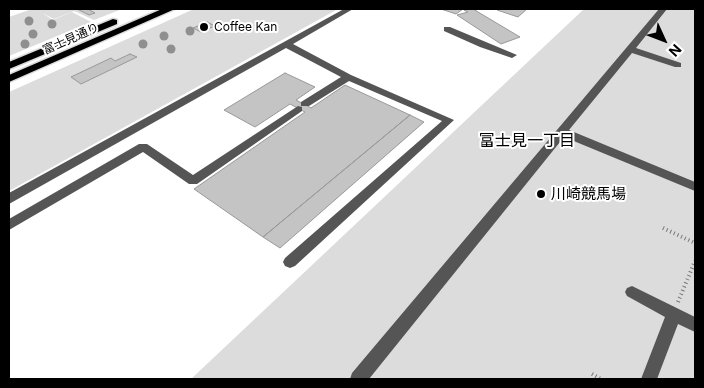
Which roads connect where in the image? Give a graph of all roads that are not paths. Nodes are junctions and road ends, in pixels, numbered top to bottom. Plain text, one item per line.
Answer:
1 (146, 9) edge
2 (170, 9) edge
3 (348, 9) edge
4 (663, 9) edge
5 (446, 29) dead end
6 (286, 44) junction
7 (629, 49) junction
8 (512, 55) dead end
9 (678, 65) dead end
10 (9, 66) edge
11 (348, 76) junction
12 (9, 79) edge
13 (561, 131) junction
14 (695, 187) edge
15 (9, 199) edge
16 (9, 225) edge
17 (290, 262) dead end
18 (632, 292) dead end
19 (674, 308) junction
20 (695, 325) edge
21 (358, 379) edge
22 (648, 379) edge

1 - 10 highway, 富士見通り
2 - 12 highway, 富士見通り
3 - 6 street
4 - 7 street
5 - 8 street
6 - 11 street
6 - 15 street
7 - 9 street
7 - 13 street
11 - 16 street
11 - 17 street
13 - 14 street
13 - 21 street
18 - 19 street
19 - 20 street
19 - 22 street

